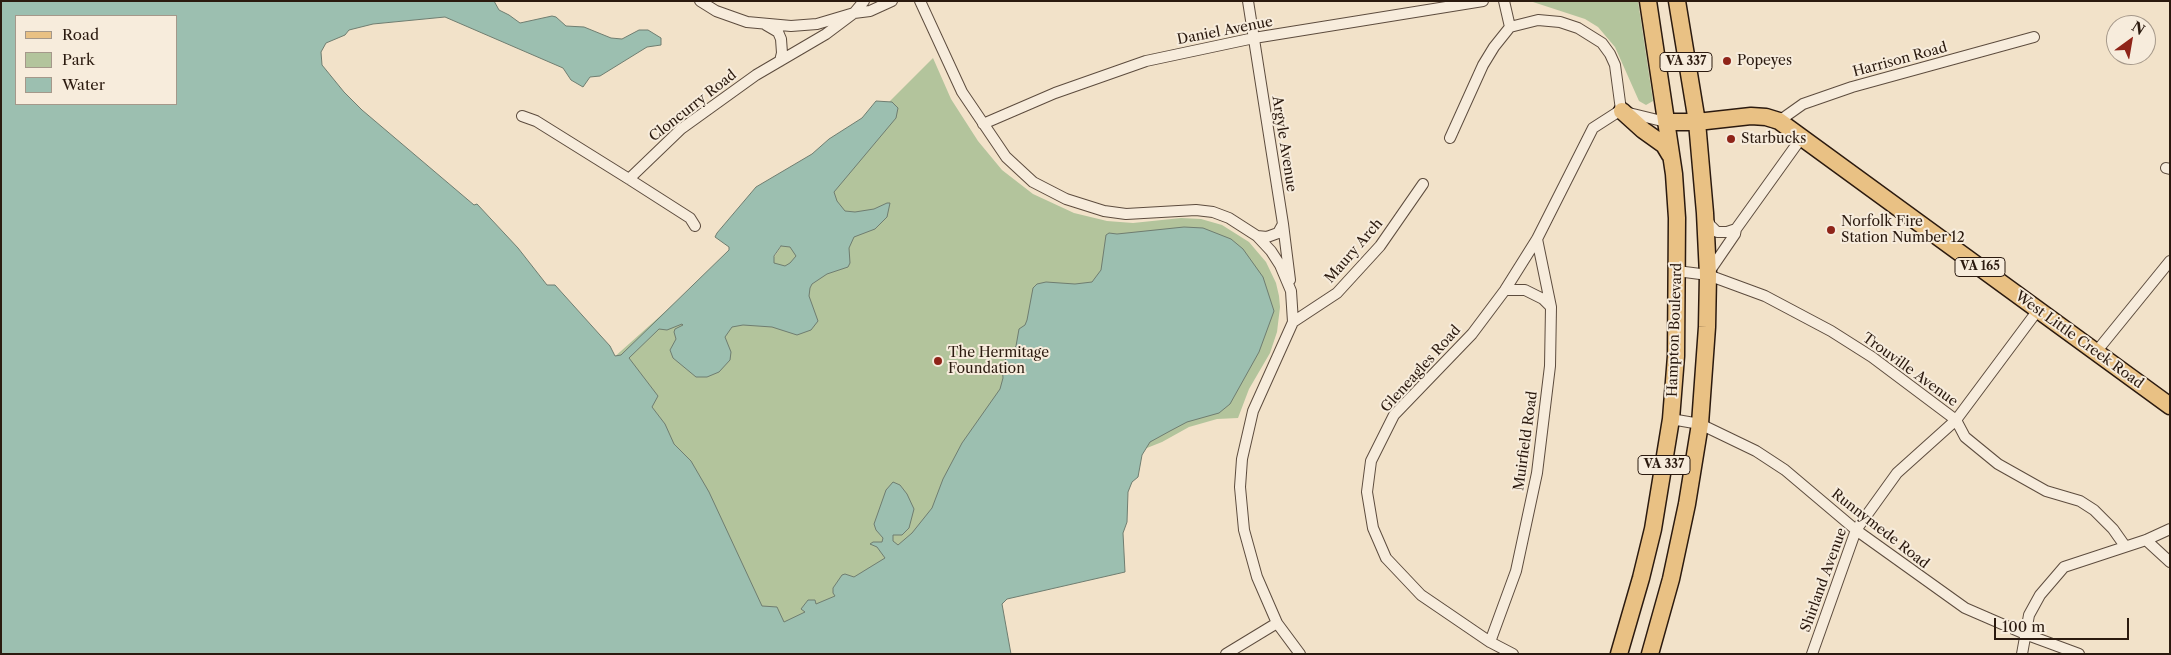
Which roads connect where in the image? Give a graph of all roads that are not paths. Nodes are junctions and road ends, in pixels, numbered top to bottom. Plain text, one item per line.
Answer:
1 (700, 1) edge
2 (864, 1) edge
3 (892, 1) edge
4 (920, 1) edge
5 (1248, 1) edge
6 (1483, 1) edge
7 (1504, 1) edge
8 (1648, 1) edge
9 (1677, 1) edge
10 (854, 13) junction
11 (764, 24) junction
12 (1510, 27) junction
13 (2034, 37) dead end
14 (1254, 38) junction
15 (780, 61) junction
16 (1622, 110) junction
17 (522, 116) dead end
18 (1779, 121) junction
19 (1666, 122) junction
20 (1696, 122) junction
21 (983, 124) junction
22 (1802, 137) junction
23 (1450, 138) dead end
24 (1671, 157) junction
25 (629, 179) junction
26 (1423, 184) dead end
27 (1705, 213) junction
28 (1283, 224) junction
29 (695, 226) dead end
30 (1736, 229) junction
31 (1257, 236) junction
32 (1537, 239) junction
33 (2170, 262) edge
34 (1677, 271) junction
35 (1708, 275) junction
36 (1506, 290) junction
37 (1291, 291) junction
38 (1551, 308) junction
39 (2038, 310) junction
40 (1293, 322) junction
41 (2096, 352) junction
42 (2170, 406) edge
43 (1671, 419) junction
44 (1956, 420) junction
45 (1700, 424) junction
46 (2170, 529) edge
47 (1856, 530) junction
48 (2146, 540) junction
49 (2125, 546) junction
50 (2170, 562) edge
51 (1277, 623) junction
52 (2025, 634) junction
53 (1490, 642) junction
54 (1226, 654) edge
55 (1300, 654) edge
56 (1513, 654) edge
57 (1619, 654) edge
58 (1650, 654) edge
59 (1812, 654) edge
60 (2022, 654) edge
61 (2079, 654) edge

1 - 11 street
2 - 10 street, Cloncurry Road
3 - 10 street, Cloncurry Road
4 - 21 street
5 - 14 street, Argyle Avenue
6 - 14 street, Daniel Avenue
7 - 12 street
8 - 19 main road, Hampton Boulevard / VA 337
9 - 20 main road, VA 337
10 - 11 street
10 - 15 street, Cloncurry Road
11 - 15 street
12 - 16 street
12 - 23 street
13 - 18 street, Harrison Road
14 - 21 street, Daniel Avenue
14 - 28 street, Argyle Avenue
15 - 25 street, Cloncurry Road
16 - 19 street, West Little Creek Road
16 - 24 main road
16 - 32 street, Gleneagles Road
17 - 25 street
18 - 20 main road, West Little Creek Road / VA 165
18 - 22 main road, West Little Creek Road / VA 165
19 - 20 main road, West Little Creek Road / VA 165
19 - 24 main road, Hampton Boulevard / VA 337
20 - 27 main road, VA 337
21 - 31 street
22 - 30 street
22 - 39 main road, West Little Creek Road / VA 165
24 - 34 main road, Hampton Boulevard / VA 337
25 - 29 street
26 - 40 street, Maury Arch
27 - 30 street
27 - 35 main road, VA 337
28 - 31 street
28 - 37 street, Argyle Avenue
30 - 35 street
31 - 37 street
32 - 36 street, Gleneagles Road
32 - 38 street, Muirfield Road
33 - 41 street
34 - 35 street, Trouville Avenue
34 - 43 main road, Hampton Boulevard / VA 337
35 - 44 street, Trouville Avenue
35 - 45 main road, VA 337
36 - 38 street
36 - 53 street, Gleneagles Road
37 - 40 street, Argyle Avenue
38 - 53 street, Muirfield Road
39 - 41 main road, West Little Creek Road / VA 165
39 - 44 street, Shirland Avenue
40 - 51 street
41 - 42 main road, West Little Creek Road / VA 165
43 - 45 street, Runnymede Road
43 - 57 main road, Hampton Boulevard / VA 337
44 - 47 street, Shirland Avenue
44 - 49 street, Trouville Avenue
45 - 47 street, Runnymede Road
45 - 58 main road, VA 337
46 - 48 street
47 - 52 street, Runnymede Road
47 - 59 street, Shirland Avenue
48 - 49 street
48 - 50 street
49 - 52 street
51 - 54 street
51 - 55 street
52 - 60 street
52 - 61 street, Runnymede Road
53 - 56 street, Gleneagles Road

